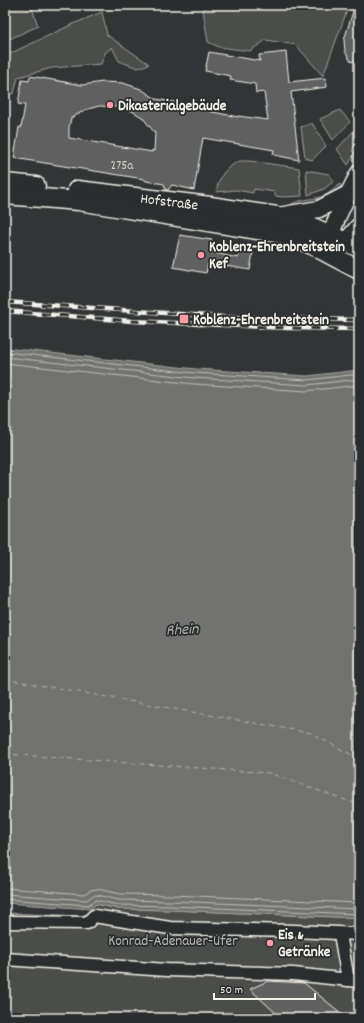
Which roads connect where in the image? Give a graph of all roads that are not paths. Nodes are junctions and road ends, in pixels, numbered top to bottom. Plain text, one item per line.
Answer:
1 (359, 173) edge
2 (5, 182) edge
3 (348, 194) junction
4 (5, 195) edge
5 (277, 216) junction
6 (359, 226) edge
7 (345, 241) edge
8 (328, 254) junction
9 (359, 270) edge
10 (5, 922) edge
11 (340, 934) junction
12 (359, 934) edge
13 (5, 960) edge
14 (353, 980) edge

1 - 3 main road
2 - 5 main road, Hofstraße
3 - 5 main road
3 - 7 main road
4 - 8 main road, Hofstraße
5 - 7 main road, Hofstraße
6 - 7 main road
7 - 8 main road
8 - 9 main road, Hofstraße
10 - 11 street
11 - 12 street
11 - 14 street
13 - 14 street

